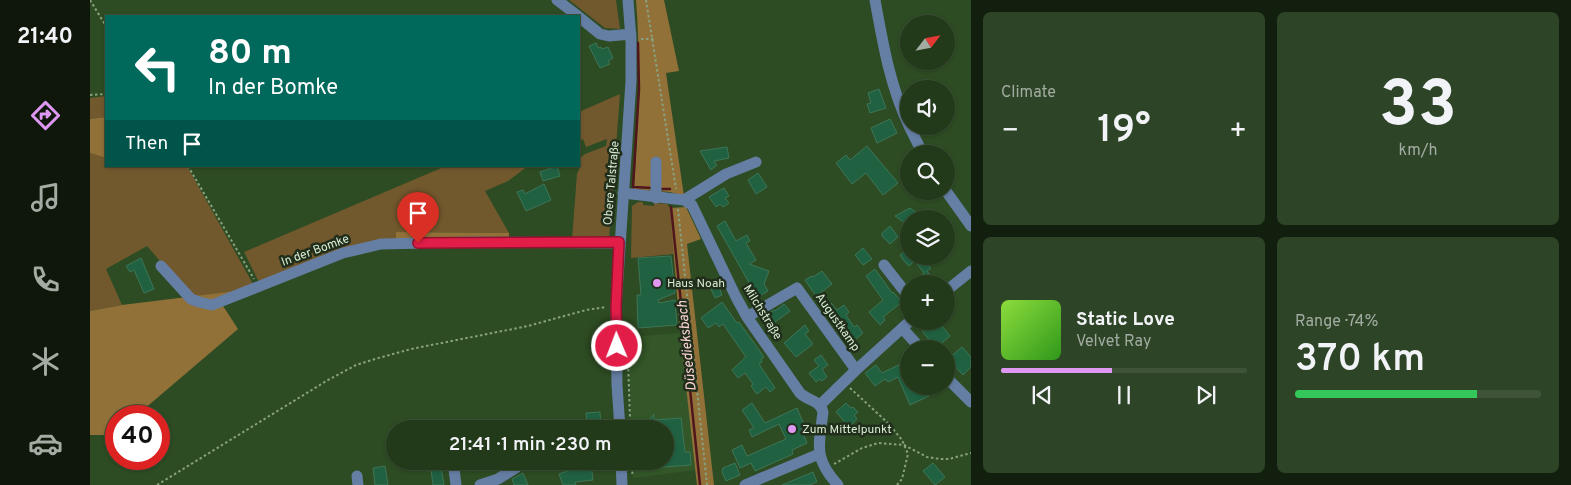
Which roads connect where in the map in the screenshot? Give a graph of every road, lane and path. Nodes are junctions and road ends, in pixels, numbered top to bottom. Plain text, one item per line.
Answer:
1 (90, 0) edge
2 (557, 0) edge
3 (628, 0) edge
4 (646, 0) edge
5 (875, 0) edge
6 (576, 15) edge
7 (580, 19) edge
8 (105, 24) edge
9 (631, 36) junction
10 (654, 39) junction
11 (105, 94) edge
12 (90, 95) edge
13 (900, 107) edge
14 (656, 162) dead end
15 (756, 162) dead end
16 (189, 167) edge
17 (623, 193) junction
18 (656, 198) junction
19 (681, 200) junction
20 (952, 200) edge
21 (971, 226) edge
22 (619, 242) junction
23 (884, 265) dead end
24 (160, 266) dead end
25 (971, 271) edge
26 (955, 284) edge
27 (900, 285) edge
28 (258, 286) junction
29 (616, 307) junction
30 (747, 317) junction
31 (627, 327) dead end
32 (900, 330) edge
33 (856, 370) junction
34 (844, 382) junction
35 (955, 386) edge
36 (971, 402) edge
37 (820, 405) junction
38 (624, 420) edge
39 (625, 420) edge
40 (904, 445) junction
41 (971, 453) edge
42 (819, 454) junction
43 (825, 469) junction
44 (454, 470) edge
45 (512, 470) edge
46 (622, 470) edge
47 (157, 485) edge
48 (456, 485) edge
49 (480, 485) edge
50 (622, 485) edge
51 (707, 485) edge
52 (745, 485) edge
53 (838, 485) edge
54 (897, 485) edge

1 - 8 path
2 - 6 street
3 - 9 street, Obere Talstraße
4 - 10 path
5 - 13 street
7 - 9 street
9 - 10 path
9 - 17 street, Obere Talstraße
10 - 19 path
11 - 12 path
14 - 18 street
15 - 19 street
16 - 28 path
17 - 18 street
17 - 22 street, Obere Talstraße
18 - 19 street
19 - 30 street, Milchstraße
19 - 51 path
20 - 21 street
22 - 28 street, In der Bomke
22 - 29 street, Obere Talstraße
23 - 27 street
24 - 28 street, In der Bomke
25 - 26 street
29 - 38 street, Obere Talstraße
29 - 47 path
30 - 33 street, Augustkamp
30 - 37 street, Milchstraße
31 - 39 path
32 - 33 street
33 - 34 street
34 - 37 street
34 - 40 path
35 - 36 street
37 - 42 street
40 - 41 path
40 - 43 path
40 - 54 path
42 - 43 street
42 - 52 street
43 - 53 street
44 - 48 street
45 - 49 street
46 - 50 street

